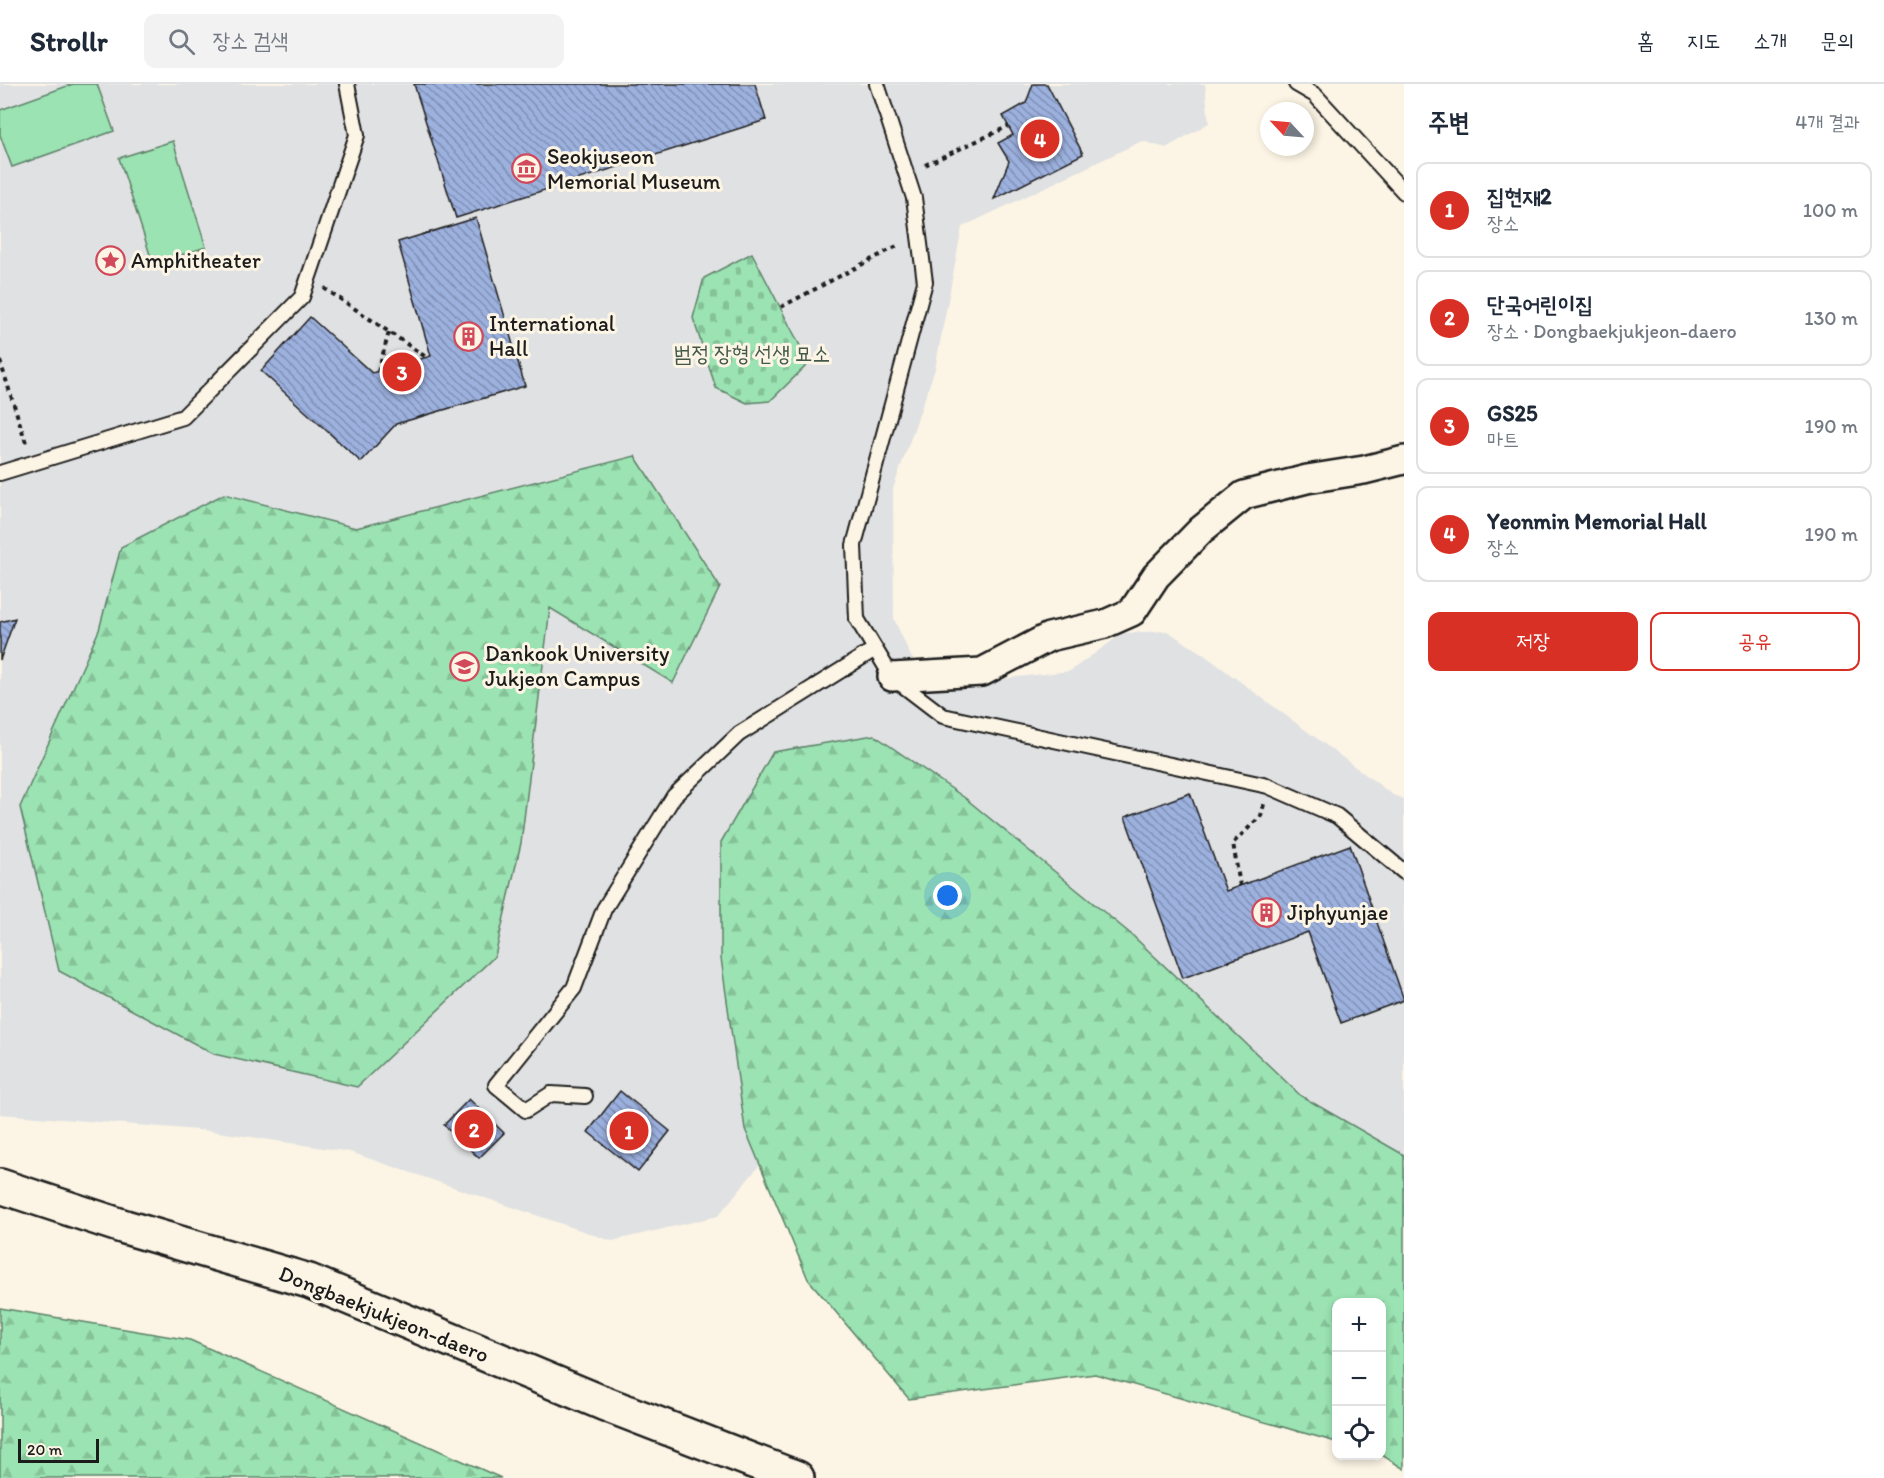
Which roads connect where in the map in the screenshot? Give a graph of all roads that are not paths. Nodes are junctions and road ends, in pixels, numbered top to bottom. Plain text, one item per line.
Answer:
1 (347, 84) edge
2 (877, 84) edge
3 (1296, 84) edge
4 (1404, 192) edge
5 (1404, 460) edge
6 (0, 473) edge
7 (875, 650) junction
8 (892, 676) junction
9 (1404, 872) edge
10 (585, 1096) dead end
11 (0, 1186) edge
12 (770, 1471) edge
13 (797, 1478) edge

1 - 6 lane
2 - 7 lane
3 - 4 lane
5 - 8 street
7 - 8 lane
7 - 10 lane
8 - 9 lane
11 - 12 main road, Dongbaekjukjeon-daero
12 - 13 main road, Dongbaekjukjeon-daero

